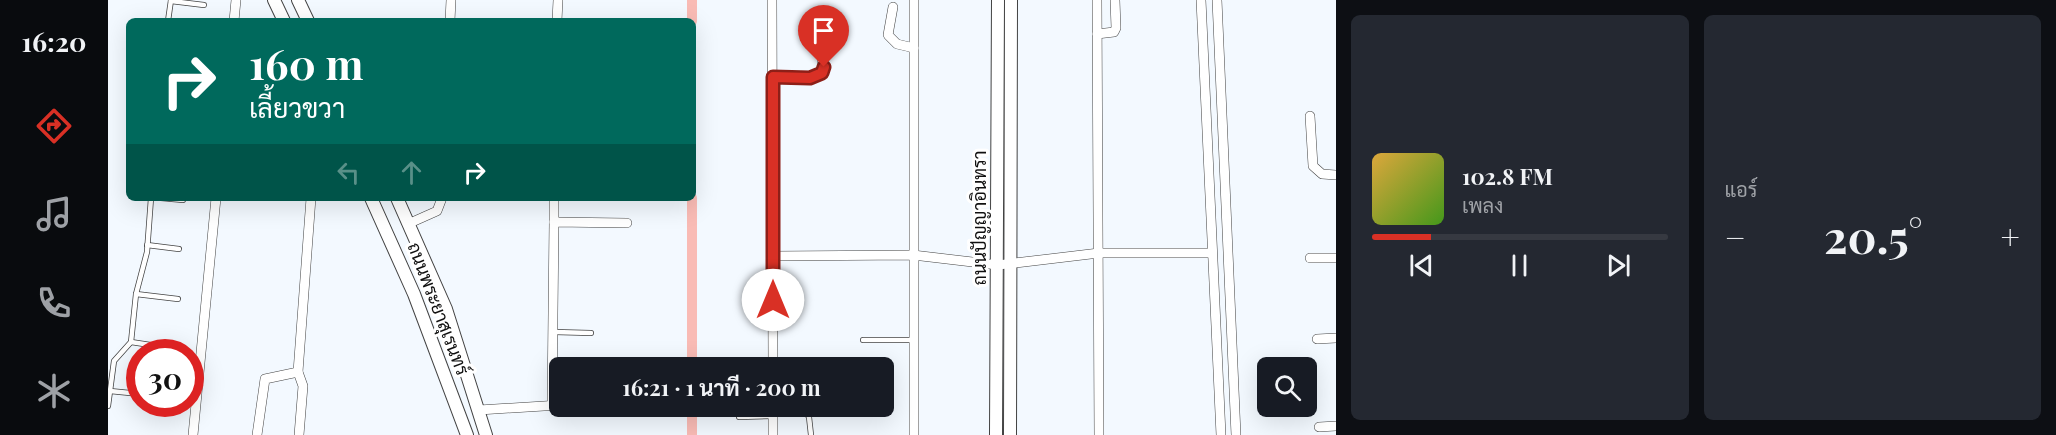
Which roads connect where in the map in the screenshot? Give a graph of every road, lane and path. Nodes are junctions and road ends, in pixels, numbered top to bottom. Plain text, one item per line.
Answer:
1 (171, 0) edge
2 (236, 0) edge
3 (274, 0) edge
4 (298, 0) edge
5 (452, 0) edge
6 (558, 0) edge
7 (772, 0) edge
8 (914, 0) edge
9 (998, 0) edge
10 (1011, 0) edge
11 (1097, 0) edge
12 (1115, 0) edge
13 (1201, 0) edge
14 (1217, 0) edge
15 (204, 5) dead end
16 (893, 8) dead end
17 (168, 18) edge
18 (234, 18) edge
19 (283, 18) edge
20 (307, 18) edge
21 (450, 18) edge
22 (557, 18) edge
23 (1097, 34) junction
24 (914, 48) junction
25 (822, 59) dead end
26 (773, 77) junction
27 (1310, 116) dead end
28 (1336, 175) edge
29 (151, 201) edge
30 (216, 201) edge
31 (311, 201) edge
32 (372, 201) edge
33 (399, 201) edge
34 (441, 201) edge
35 (554, 201) edge
36 (554, 222) junction
37 (410, 223) junction
38 (627, 223) dead end
39 (1212, 242) junction
40 (1228, 242) junction
41 (147, 244) junction
42 (179, 249) dead end
43 (1099, 253) junction
44 (1212, 253) junction
45 (913, 255) junction
46 (773, 256) junction
47 (1310, 258) dead end
48 (1336, 258) edge
49 (1004, 264) junction
50 (1229, 267) junction
51 (1213, 268) junction
52 (136, 294) junction
53 (178, 299) dead end
54 (554, 332) junction
55 (591, 333) dead end
56 (1336, 338) edge
57 (131, 339) edge
58 (1317, 339) dead end
59 (863, 340) dead end
60 (914, 340) junction
61 (126, 348) edge
62 (555, 357) edge
63 (773, 357) edge
64 (298, 372) junction
65 (110, 391) junction
66 (126, 393) edge
67 (549, 405) edge
68 (108, 406) edge
69 (479, 410) junction
70 (773, 417) edge
71 (809, 417) edge
72 (1336, 426) edge
73 (1319, 427) dead end
74 (193, 435) edge
75 (257, 435) edge
76 (299, 435) edge
77 (466, 435) edge
78 (486, 435) edge
79 (773, 435) edge
80 (811, 435) edge
81 (914, 435) edge
82 (996, 435) edge
83 (1010, 435) edge
84 (1099, 435) edge
85 (1221, 435) edge
86 (1236, 435) edge

1 - 15 lane
1 - 17 lane
2 - 18 street
3 - 19 street
4 - 20 street
5 - 21 street
6 - 22 street
7 - 26 street
8 - 24 street
9 - 49 street, ถนนปัญญาอินทรา
10 - 49 street, ถนนปัญญาอินทรา
11 - 23 street
12 - 23 street
13 - 39 street
14 - 40 street
16 - 24 street
23 - 43 street
24 - 45 street
25 - 26 street
26 - 46 street
27 - 28 street
29 - 41 lane
30 - 74 street
31 - 64 street
32 - 77 street, ถนนพระยาสุเรนทร์
33 - 37 street, ถนนพระยาสุเรนทร์
34 - 37 street
35 - 36 street
36 - 38 street
36 - 54 street
37 - 69 street, ถนนพระยาสุเรนทร์
39 - 40 street
39 - 44 street
40 - 50 street
41 - 42 lane
41 - 52 lane
43 - 44 street
43 - 49 street
43 - 84 street
44 - 51 street
45 - 46 street
45 - 49 street
45 - 60 street
46 - 63 street
47 - 48 street
49 - 82 street, ถนนปัญญาอินทรา
49 - 83 street, ถนนปัญญาอินทรา
50 - 51 street
50 - 86 street
51 - 85 street
52 - 53 lane
52 - 57 lane
54 - 55 lane
54 - 62 street
56 - 58 street
59 - 60 lane
60 - 81 street
61 - 65 lane
64 - 75 street
64 - 76 street
65 - 66 lane
65 - 68 lane
67 - 69 street
69 - 78 street, ถนนพระยาสุเรนทร์
70 - 79 street
71 - 80 lane
72 - 73 street

